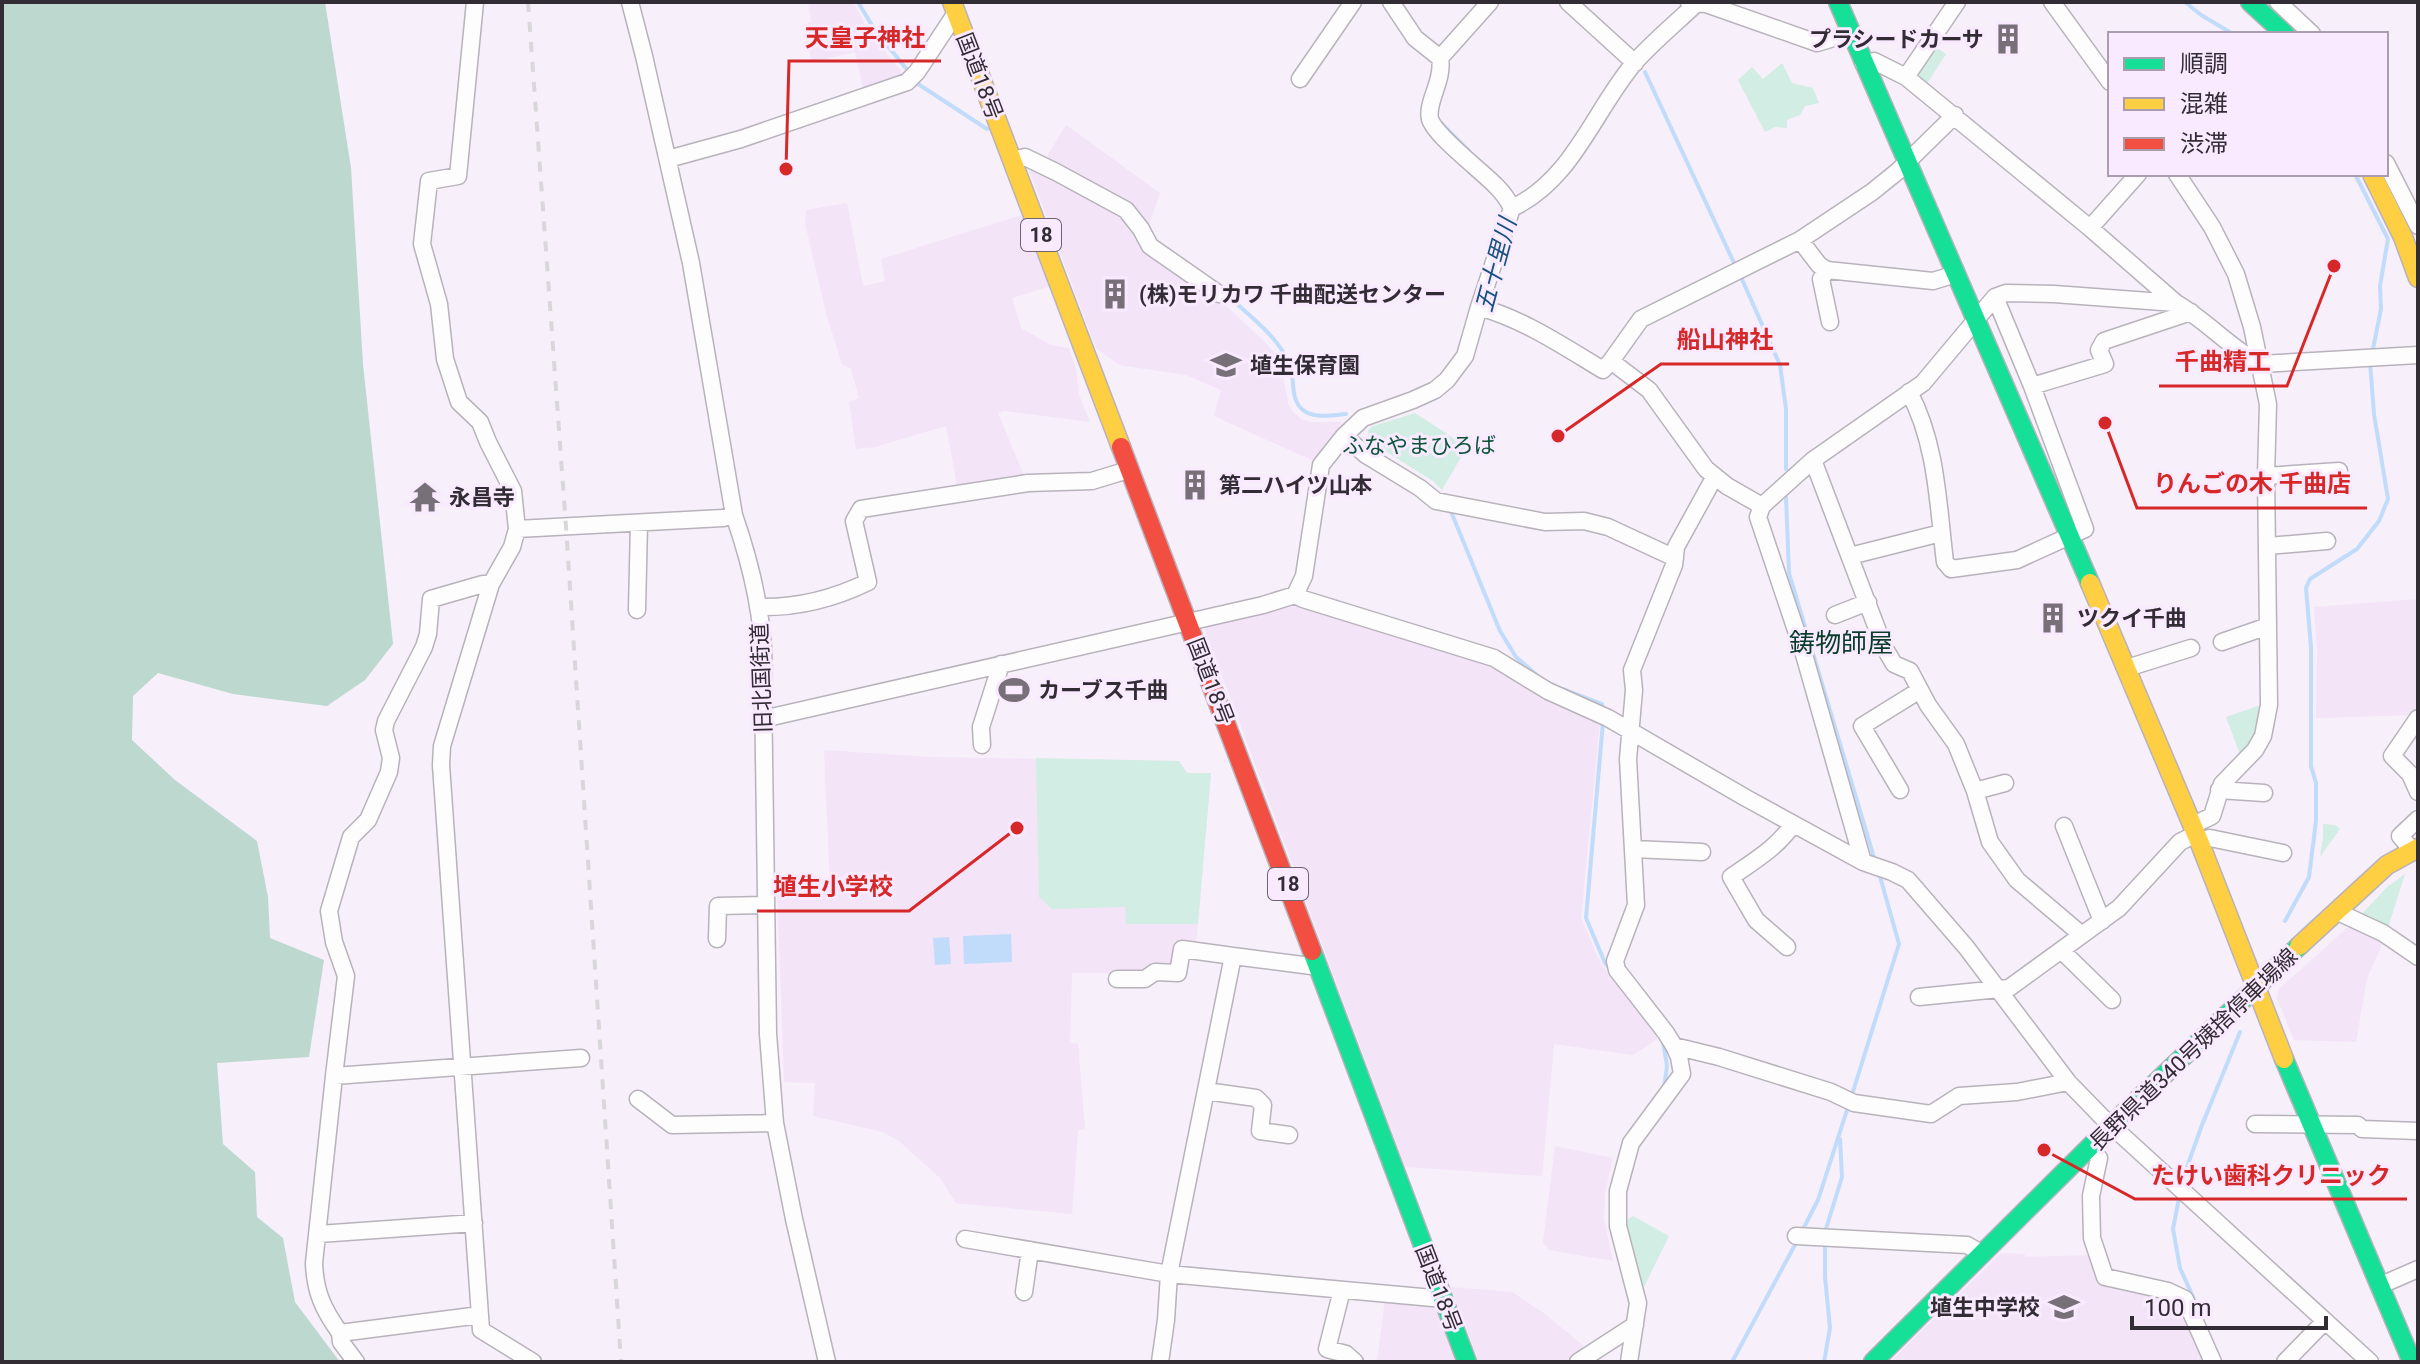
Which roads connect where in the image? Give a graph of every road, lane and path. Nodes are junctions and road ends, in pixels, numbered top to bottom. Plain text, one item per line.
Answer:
1 (475, 2) edge
2 (630, 2) edge
3 (1353, 2) edge
4 (1391, 2) edge
5 (1490, 2) edge
6 (1568, 2) edge
7 (1693, 2) edge
8 (1838, 2) edge
9 (1957, 2) edge
10 (2052, 2) edge
11 (2250, 2) edge
12 (2278, 2) edge
13 (954, 8) edge
14 (2283, 32) edge
15 (2310, 32) edge
16 (1850, 33) junction
17 (1440, 58) junction
18 (1635, 63) junction
19 (1863, 63) junction
20 (1906, 77) junction
21 (1300, 79) dead end
22 (2108, 79) edge
23 (1955, 115) junction
24 (668, 159) junction
25 (1013, 160) junction
26 (1907, 162) junction
27 (2388, 167) edge
28 (2136, 176) edge
29 (2178, 176) edge
30 (2373, 176) edge
31 (1512, 208) junction
32 (2418, 226) edge
33 (2090, 228) junction
34 (1800, 240) junction
35 (1827, 270) junction
36 (1956, 274) junction
37 (2418, 278) edge
38 (1219, 294) dead end
39 (1995, 297) junction
40 (2176, 303) junction
41 (1479, 307) junction
42 (2191, 312) junction
43 (1975, 320) junction
44 (1830, 322) dead end
45 (2418, 355) edge
46 (1611, 361) junction
47 (2260, 364) junction
48 (2029, 381) junction
49 (2005, 387) junction
50 (1909, 392) junction
51 (1344, 436) junction
52 (2051, 438) junction
53 (2031, 447) junction
54 (1813, 460) junction
55 (1128, 470) junction
56 (2339, 471) dead end
57 (1715, 476) junction
58 (2266, 476) junction
59 (1762, 506) junction
60 (734, 515) junction
61 (639, 523) junction
62 (517, 529) junction
63 (1941, 533) junction
64 (2069, 536) junction
65 (2327, 541) dead end
66 (2268, 546) junction
67 (1850, 556) junction
68 (1675, 558) junction
69 (491, 584) junction
70 (1295, 595) junction
71 (1868, 602) junction
72 (758, 607) junction
73 (637, 610) dead end
74 (1835, 615) dead end
75 (1188, 622) junction
76 (2268, 626) junction
77 (2222, 642) dead end
78 (2191, 648) dead end
79 (1001, 664) junction
80 (2127, 668) junction
81 (1920, 690) junction
82 (2418, 718) edge
83 (763, 719) junction
84 (1631, 731) junction
85 (982, 745) dead end
86 (2005, 783) dead end
87 (1900, 790) dead end
88 (2219, 790) junction
89 (1975, 791) junction
90 (2418, 792) edge
91 (2264, 793) dead end
92 (2418, 819) edge
93 (1793, 824) junction
94 (2064, 826) dead end
95 (2196, 833) junction
96 (1633, 849) junction
97 (2415, 849) edge
98 (1702, 852) dead end
99 (2283, 853) dead end
100 (1872, 865) junction
101 (766, 905) junction
102 (2338, 912) junction
103 (2102, 921) junction
104 (2082, 935) junction
105 (717, 939) dead end
106 (1787, 947) dead end
107 (2062, 951) junction
108 (1233, 956) junction
109 (2418, 957) edge
110 (1319, 967) junction
111 (1117, 979) dead end
112 (2255, 987) junction
113 (2000, 990) junction
114 (1919, 997) dead end
115 (2112, 1000) dead end
116 (1674, 1046) junction
117 (581, 1058) dead end
118 (463, 1067) junction
119 (334, 1076) junction
120 (2068, 1082) junction
121 (1206, 1091) junction
122 (638, 1099) dead end
123 (775, 1123) junction
124 (2255, 1124) dead end
125 (2112, 1125) junction
126 (2311, 1125) junction
127 (2418, 1131) edge
128 (1289, 1135) dead end
129 (2090, 1147) junction
130 (474, 1223) junction
131 (319, 1234) junction
132 (1799, 1236) dead end
133 (965, 1239) dead end
134 (1030, 1250) junction
135 (1983, 1254) junction
136 (2418, 1269) edge
137 (1169, 1274) junction
138 (2379, 1286) junction
139 (1342, 1290) junction
140 (1024, 1292) dead end
141 (1444, 1299) junction
142 (480, 1315) junction
143 (2325, 1321) junction
144 (1628, 1329) junction
145 (340, 1333) junction
146 (356, 1362) edge
147 (533, 1362) edge
148 (827, 1362) edge
149 (1160, 1362) edge
150 (1355, 1362) edge
151 (1467, 1362) edge
152 (1578, 1362) edge
153 (1629, 1362) edge
154 (1873, 1362) edge
155 (2213, 1362) edge
156 (2285, 1362) edge
157 (2370, 1362) edge
158 (2412, 1362) edge

1 - 62 street
2 - 24 street, 旧北国街道
3 - 21 street
4 - 17 street
5 - 17 street
6 - 18 street
7 - 16 street
7 - 18 street
8 - 16 main road
9 - 20 street
10 - 22 street
11 - 14 main road
12 - 15 street
13 - 24 street
13 - 25 main road, 国道18号 / 18
16 - 19 main road
17 - 31 street
18 - 31 street
19 - 20 street
19 - 26 main road
20 - 23 street
23 - 26 street
23 - 33 street
24 - 60 street, 旧北国街道
25 - 38 street
25 - 55 main road, 国道18号 / 18
26 - 34 street
26 - 36 main road
27 - 32 street
28 - 33 street
29 - 47 street
30 - 37 main road
31 - 41 street
33 - 40 street
34 - 35 street
34 - 46 street
35 - 36 street
35 - 44 street
36 - 43 main road
39 - 40 street
39 - 43 street
39 - 48 street
40 - 42 street
41 - 46 street
41 - 51 street
42 - 47 street
42 - 48 street
43 - 49 main road
43 - 50 street
45 - 47 street
46 - 57 street
47 - 58 street
48 - 49 street
48 - 52 street
49 - 53 main road
50 - 54 street
50 - 63 street
51 - 68 street
51 - 70 street
52 - 53 street
52 - 64 street
53 - 64 main road
54 - 59 street
54 - 67 street
55 - 72 street
55 - 75 main road, 国道18号 / 18
56 - 58 street
57 - 59 street
57 - 68 street
58 - 66 street
59 - 100 street
60 - 61 street
60 - 72 street, 旧北国街道
61 - 62 street
61 - 73 street
62 - 69 street
63 - 64 street
63 - 67 street
64 - 80 main road
65 - 66 street
66 - 76 street
67 - 71 street
68 - 84 street
69 - 118 street
69 - 119 street
70 - 75 street
70 - 84 street
71 - 74 street
71 - 81 street
72 - 83 street, 旧北国街道
75 - 79 street
75 - 110 main road, 国道18号 / 18
76 - 77 street
76 - 88 street
78 - 80 street
79 - 83 street
79 - 85 street
80 - 95 main road
81 - 87 street
81 - 89 street
82 - 90 street
83 - 101 street, 旧北国街道
84 - 93 street
84 - 96 street
86 - 89 street
88 - 91 street
88 - 95 street
89 - 104 street
92 - 97 street
93 - 100 street
93 - 106 street
94 - 103 street
95 - 99 street
95 - 103 street
95 - 112 main road
96 - 98 street
96 - 116 street
97 - 102 main road, 長野県道340号姨捨停車場線
100 - 113 street
101 - 105 street
101 - 123 street, 旧北国街道
102 - 109 street
102 - 112 main road, 長野県道340号姨捨停車場線
103 - 104 street
104 - 107 street
107 - 113 street
107 - 115 street
108 - 110 street
108 - 111 street
108 - 121 street
110 - 141 main road, 国道18号 / 18
112 - 125 main road, 長野県道340号姨捨停車場線
112 - 126 main road
113 - 114 street
113 - 120 street
116 - 120 street
116 - 144 street
117 - 118 street
118 - 119 street
118 - 130 street
119 - 131 street
120 - 125 street
121 - 128 street
121 - 137 street
122 - 123 street
123 - 148 street, 旧北国街道
124 - 126 street
125 - 129 main road, 長野県道340号姨捨停車場線
125 - 143 street
126 - 127 street
126 - 138 main road
129 - 135 main road, 長野県道340号姨捨停車場線
129 - 155 street
130 - 131 street
130 - 142 street
131 - 145 street
132 - 135 street
133 - 134 street
134 - 137 street
134 - 140 street
135 - 154 main road, 長野県道340号姨捨停車場線
136 - 138 street
137 - 139 street
137 - 149 street
138 - 158 main road
139 - 141 street
139 - 150 street
141 - 151 main road, 国道18号 / 18
142 - 145 street
142 - 147 street
143 - 156 street
143 - 157 street
144 - 152 street
144 - 153 street
145 - 146 street

